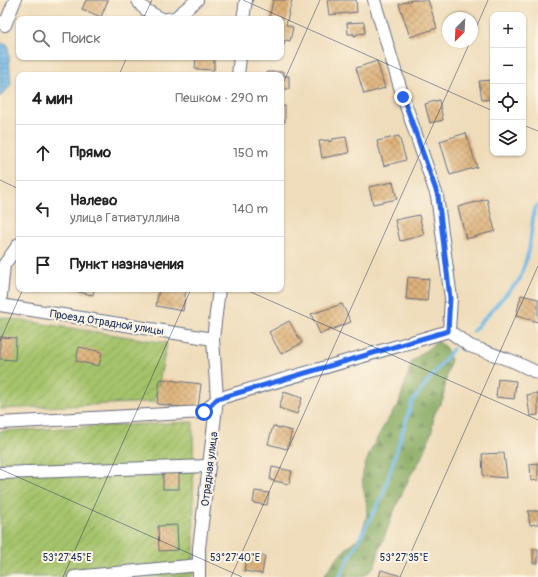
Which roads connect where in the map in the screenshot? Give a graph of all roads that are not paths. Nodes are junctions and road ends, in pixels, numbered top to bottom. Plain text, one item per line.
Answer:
1 (15, 0) edge
2 (138, 0) edge
3 (197, 0) edge
4 (246, 0) edge
5 (374, 0) edge
6 (156, 16) edge
7 (177, 16) edge
8 (243, 16) edge
9 (0, 22) edge
10 (240, 60) edge
11 (238, 72) edge
12 (16, 248) edge
13 (219, 292) edge
14 (0, 305) edge
15 (448, 331) junction
16 (213, 340) junction
17 (538, 374) edge
18 (217, 399) junction
19 (0, 423) edge
20 (209, 466) junction
21 (0, 473) edge
22 (199, 565) junction
23 (74, 577) edge
24 (199, 577) edge

1 - 9 street
2 - 6 street
3 - 7 street
4 - 8 street
5 - 15 street
10 - 11 street
12 - 14 street, Проезд Отрадной улицы
13 - 16 street, Отрадная улица
14 - 16 street, Проезд Отрадной улицы
15 - 17 street
15 - 18 street
16 - 18 street, Отрадная улица
18 - 19 street
18 - 20 street, Отрадная улица
20 - 21 street
20 - 22 street, Отрадная улица
22 - 23 street
22 - 24 street, Отрадная улица

